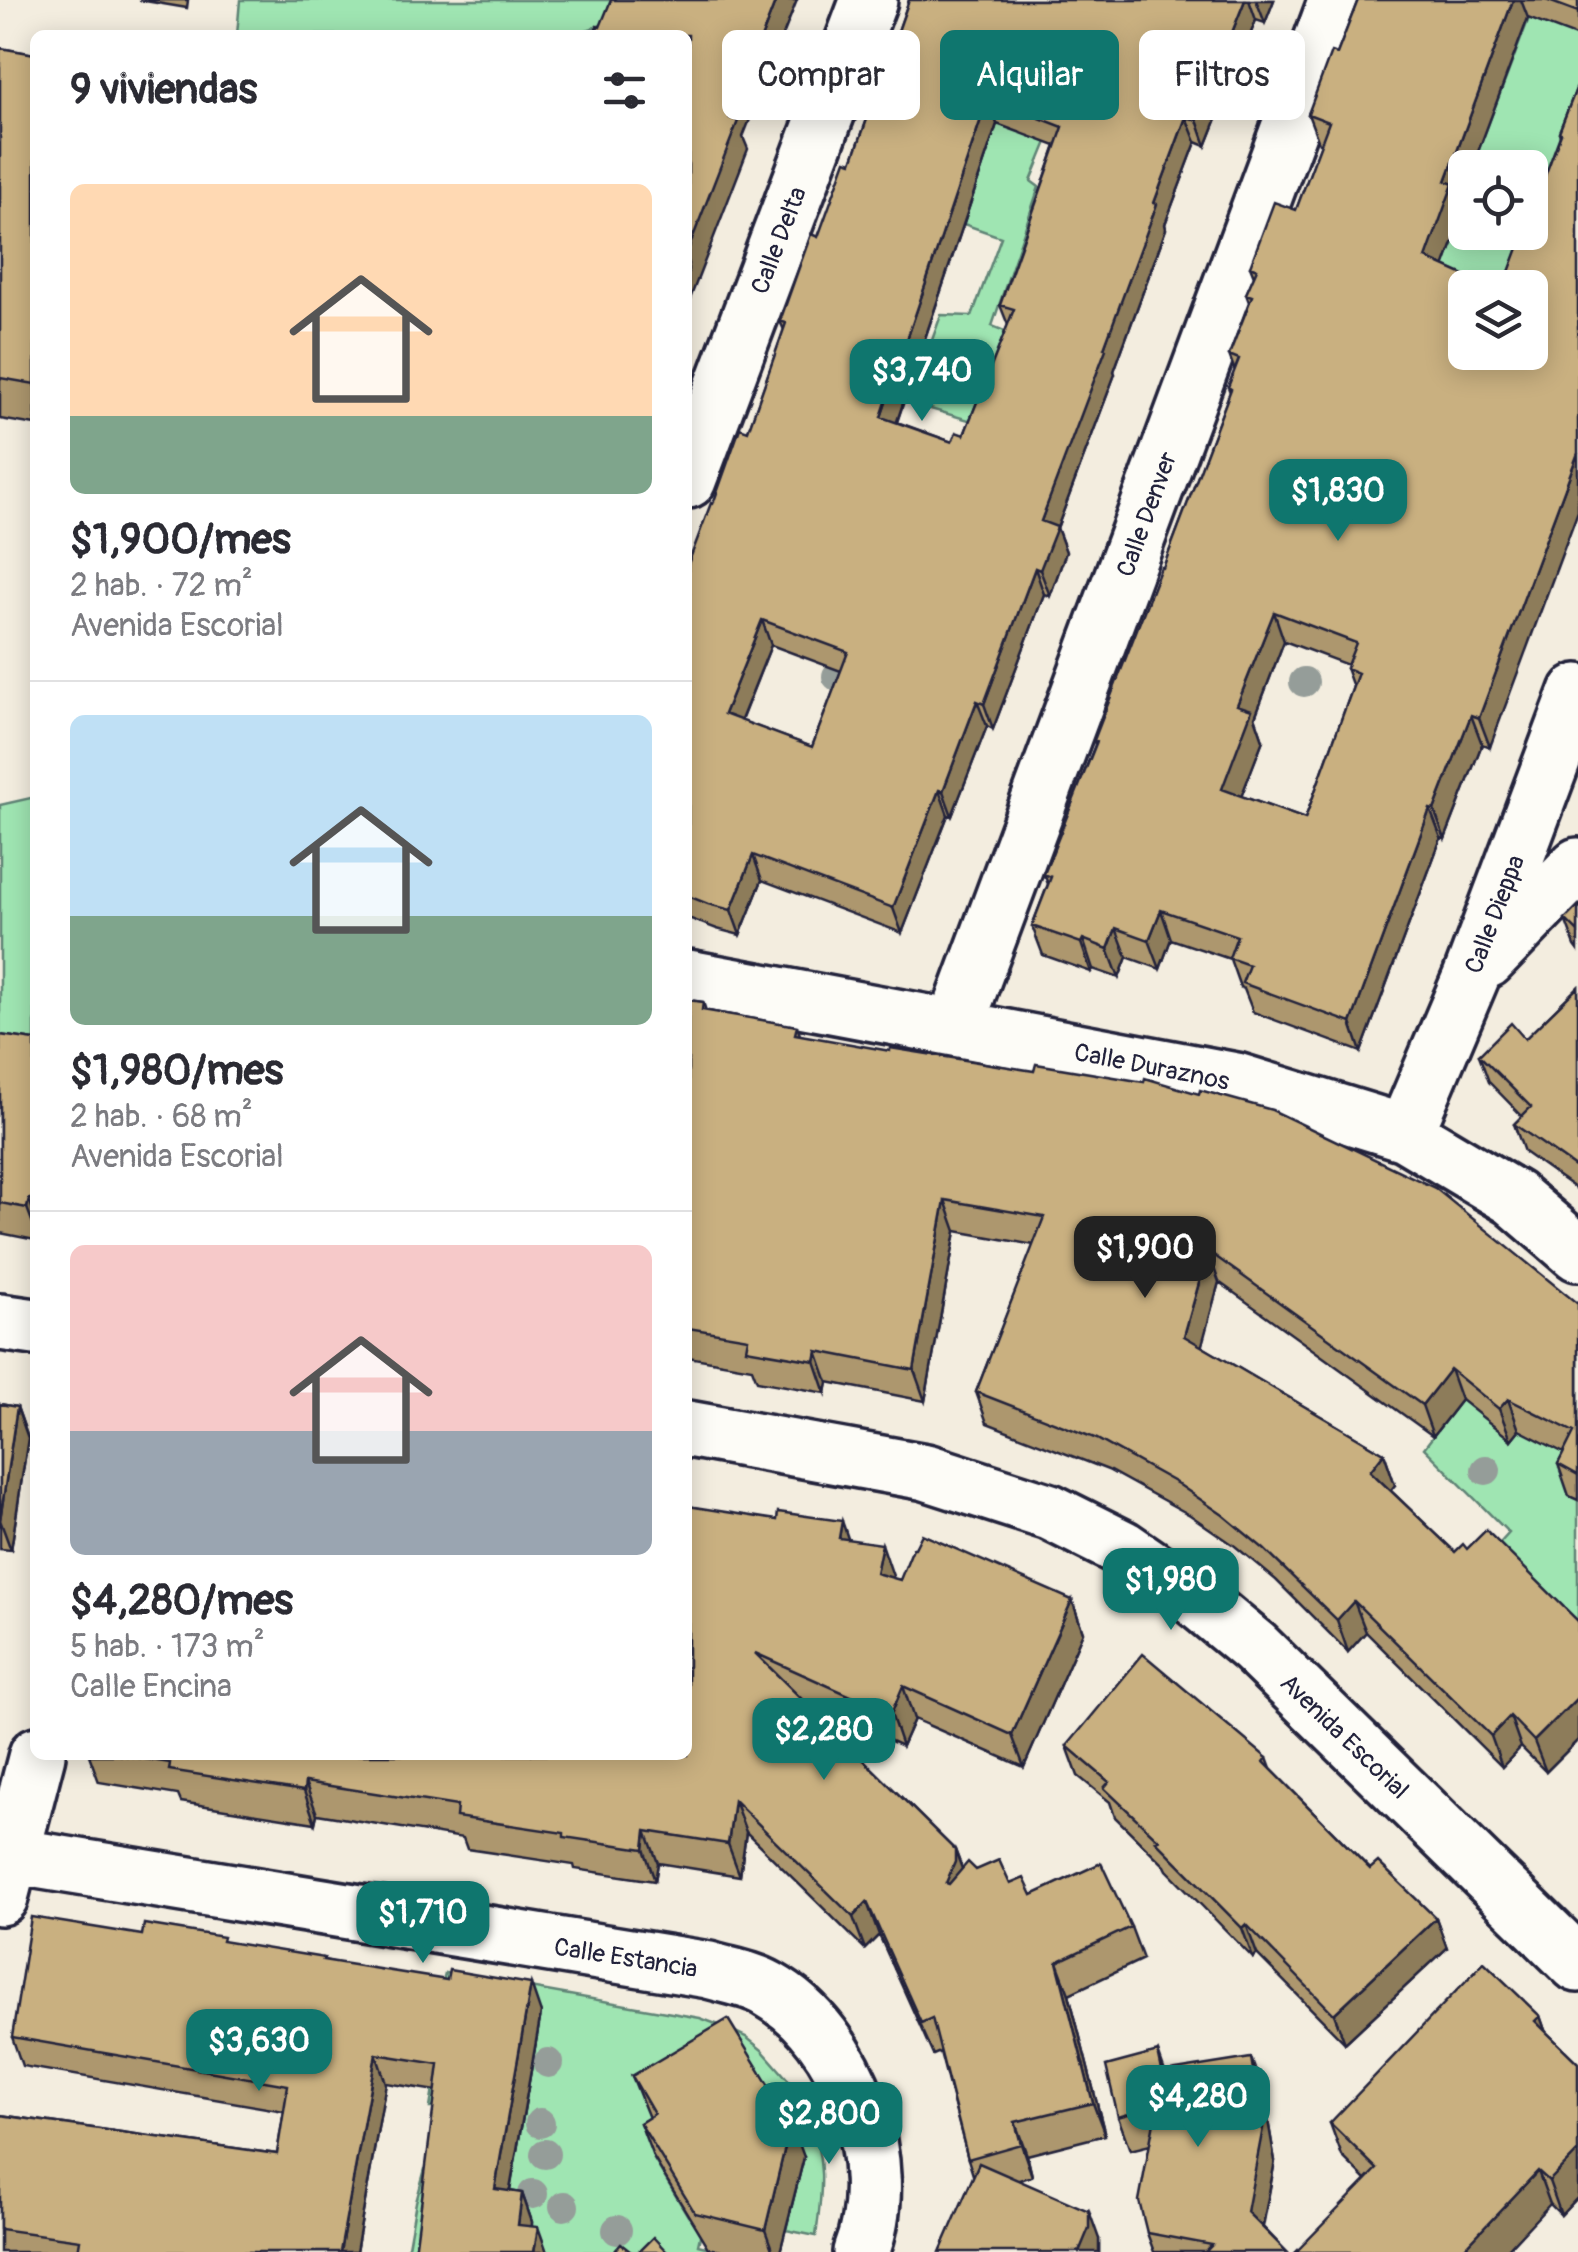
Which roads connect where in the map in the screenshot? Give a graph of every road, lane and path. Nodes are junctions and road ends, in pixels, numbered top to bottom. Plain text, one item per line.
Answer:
1 (869, 0) edge
2 (1337, 0) edge
3 (692, 469) edge
4 (1578, 692) edge
5 (1578, 866) edge
6 (1471, 977) junction
7 (692, 979) edge
8 (955, 1027) junction
9 (1405, 1133) junction
10 (1578, 1253) edge
11 (0, 1322) edge
12 (30, 1326) edge
13 (692, 1430) edge
14 (37, 1760) edge
15 (4, 1869) edge
16 (1578, 1964) edge
17 (861, 2252) edge

1 - 3 street, Calle Delta
2 - 8 street, Calle Denver
4 - 6 street, Calle Dieppa
5 - 6 street
6 - 9 street, Calle Dieppa
7 - 8 street, Calle Duraznos
8 - 9 street, Calle Duraznos
9 - 10 street, Calle Duraznos
11 - 12 street
13 - 16 street, Avenida Escorial
14 - 15 street
15 - 17 street, Calle Estancia

